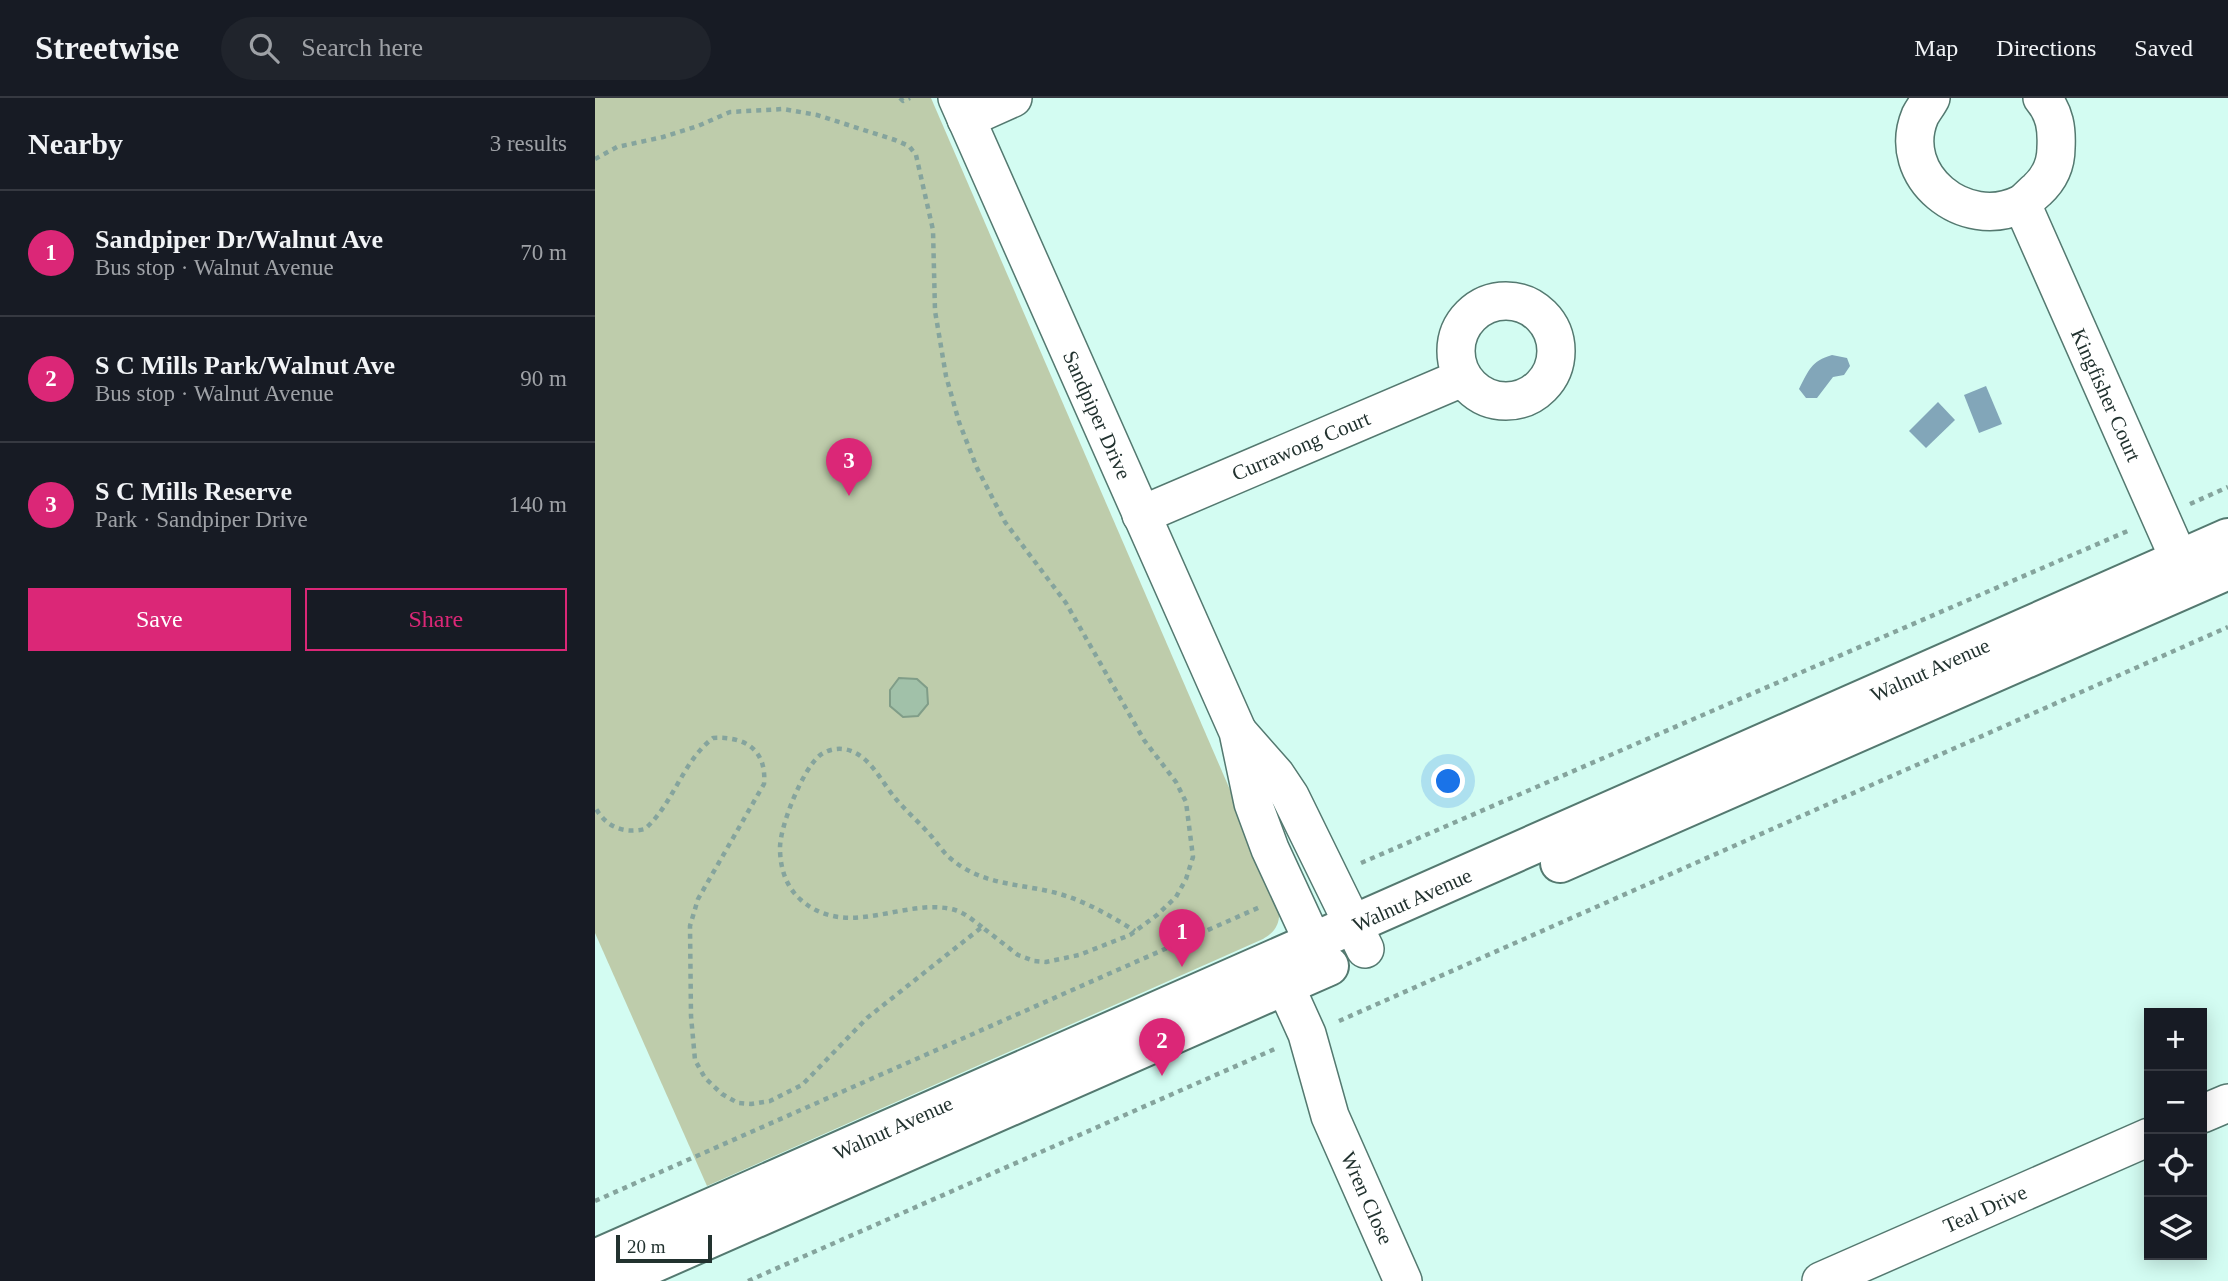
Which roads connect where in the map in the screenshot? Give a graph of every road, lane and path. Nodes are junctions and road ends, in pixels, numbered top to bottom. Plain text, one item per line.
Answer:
1 (900, 98) edge
2 (910, 98) edge
3 (1013, 98) edge
4 (1931, 98) edge
5 (2042, 98) edge
6 (961, 108) edge
7 (595, 159) edge
8 (2022, 204) junction
9 (1462, 378) dead end
10 (2228, 487) edge
11 (1141, 515) junction
12 (2160, 517) junction
13 (2228, 538) edge
14 (2228, 569) edge
15 (2185, 573) junction
16 (2228, 627) edge
17 (1238, 732) junction
18 (595, 807) edge
19 (1358, 865) dead end
20 (1292, 895) junction
21 (982, 927) junction
22 (1135, 931) junction
23 (1358, 937) junction
24 (1319, 956) junction
25 (1269, 977) junction
26 (1296, 1039) junction
27 (2228, 1103) edge
28 (2207, 1112) edge
29 (2144, 1139) edge
30 (595, 1201) edge
31 (595, 1259) edge
32 (613, 1281) edge
33 (748, 1281) edge
34 (1403, 1281) edge
35 (1821, 1281) edge

1 - 2 path
3 - 6 street
4 - 8 street
5 - 8 street
6 - 11 street, Sandpiper Drive
7 - 22 path
8 - 12 street, Kingfisher Court
9 - 11 street, Currawong Court
10 - 12 path
11 - 17 street, Sandpiper Drive
12 - 15 street, Kingfisher Court
12 - 19 path
13 - 15 street, Walnut Avenue
14 - 15 street, Walnut Avenue
15 - 23 street, Walnut Avenue
16 - 26 path
17 - 20 street, Sandpiper Drive
17 - 23 street, Sandpiper Drive
18 - 21 path
20 - 24 street, Sandpiper Drive
20 - 30 path
21 - 22 path
21 - 22 path
23 - 24 street, Walnut Avenue
24 - 25 street, Walnut Avenue
25 - 26 street, Wren Close
25 - 31 street, Walnut Avenue
25 - 32 street, Walnut Avenue
26 - 33 path
26 - 34 street, Wren Close
27 - 28 street
29 - 35 street, Teal Drive

